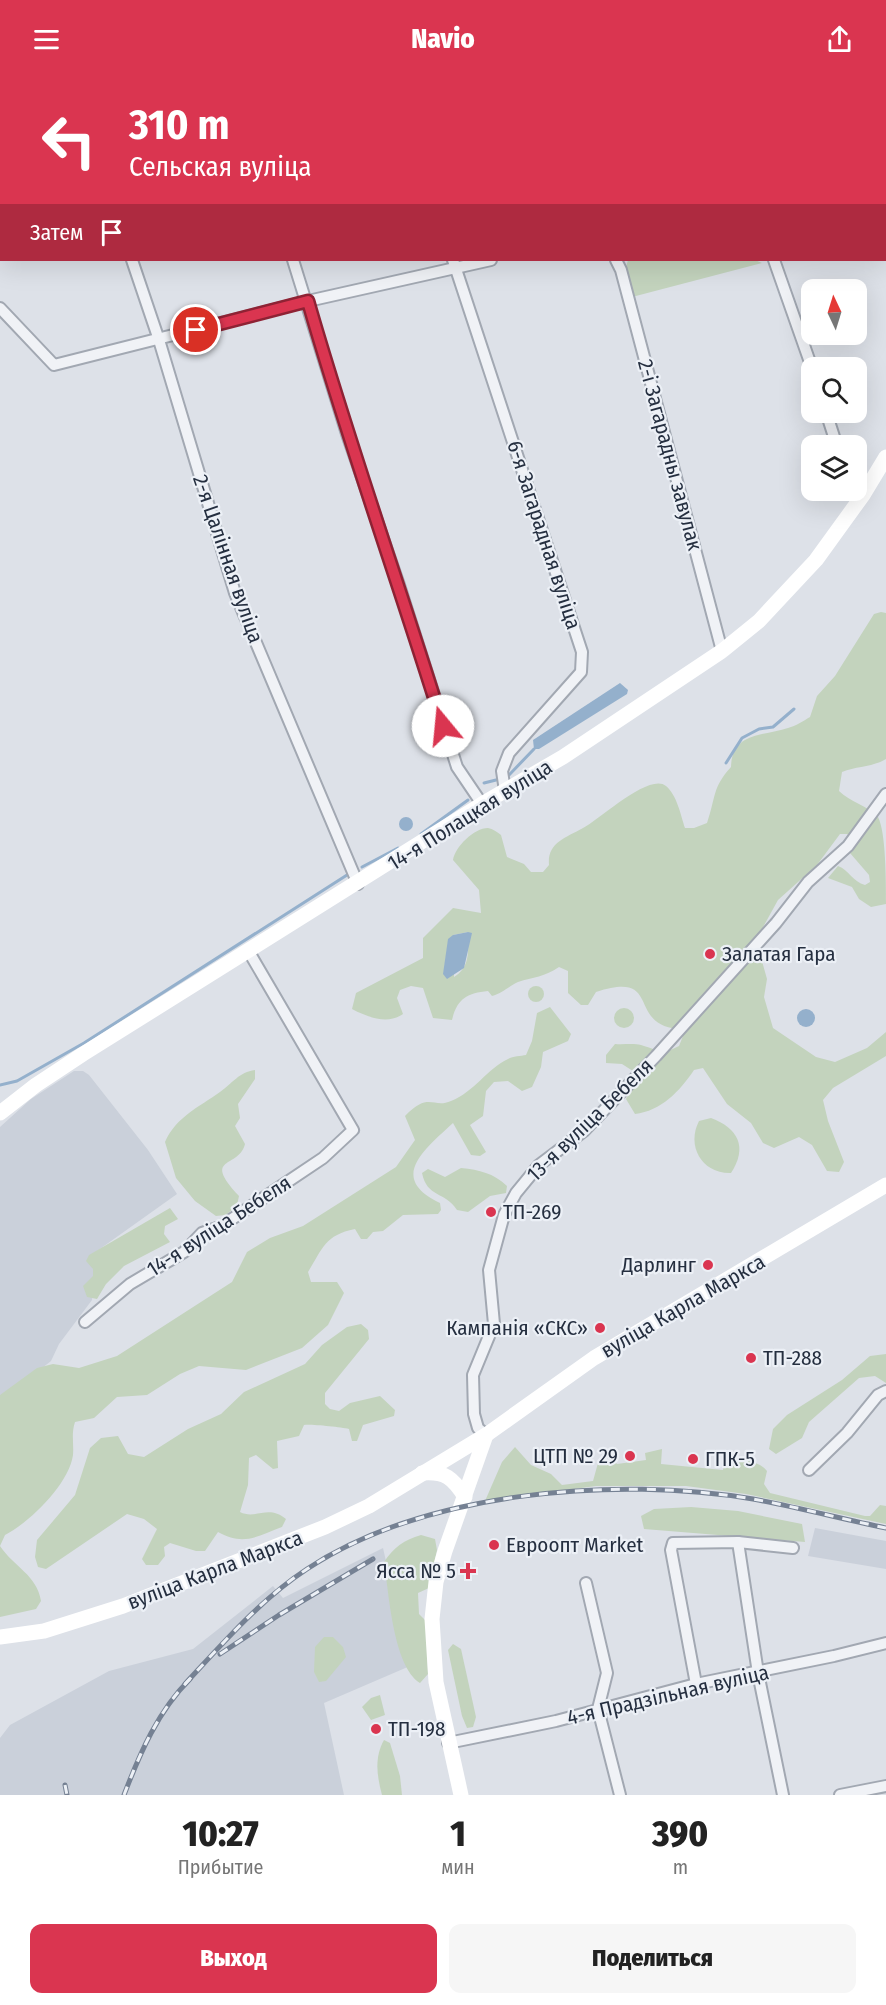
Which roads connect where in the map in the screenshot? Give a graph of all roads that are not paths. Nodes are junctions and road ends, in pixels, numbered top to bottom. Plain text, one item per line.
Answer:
1 (132, 261) edge
2 (293, 261) edge
3 (482, 261) edge
4 (616, 261) edge
5 (774, 261) edge
6 (454, 264) edge
7 (308, 301) junction
8 (0, 308) edge
9 (159, 340) junction
10 (808, 357) edge
11 (886, 457) edge
12 (867, 483) edge
13 (854, 501) edge
14 (722, 651) junction
15 (505, 791) junction
16 (886, 794) edge
17 (482, 804) junction
18 (358, 884) junction
19 (249, 952) junction
20 (0, 1113) edge
21 (886, 1185) edge
22 (84, 1322) dead end
23 (886, 1391) edge
24 (486, 1435) junction
25 (809, 1470) dead end
26 (419, 1474) junction
27 (465, 1497) junction
28 (738, 1542) junction
29 (793, 1548) dead end
30 (586, 1583) dead end
31 (0, 1637) edge
32 (886, 1643) edge
33 (758, 1673) junction
34 (696, 1684) junction
35 (598, 1709) junction
36 (448, 1743) junction
37 (886, 1786) edge
38 (461, 1795) edge
39 (620, 1795) edge
40 (783, 1795) edge
41 (840, 1795) edge

1 - 9 street, 2-я Цалінная вуліца
2 - 7 street
3 - 6 street
4 - 14 street, 2-і Загарадны завулак
5 - 10 street
6 - 7 street
6 - 15 street, 6-я Загарадная вуліца
7 - 9 street
7 - 17 street
8 - 9 street
9 - 18 street, 2-я Цалінная вуліца
11 - 12 main road, 14-я Полацкая вуліца
13 - 14 main road, 14-я Полацкая вуліца
14 - 15 main road, 14-я Полацкая вуліца
15 - 17 main road, 14-я Полацкая вуліца
16 - 24 street, 13-я вуліца Бебеля
17 - 18 main road, 14-я Полацкая вуліца
18 - 19 main road, 14-я Полацкая вуліца
19 - 20 main road, 14-я Полацкая вуліца
19 - 22 street, 14-я вуліца Бебеля
21 - 24 main road, вуліца Карла Маркса
23 - 25 street
24 - 26 main road, вуліца Карла Маркса
24 - 27 main road
26 - 27 main road
26 - 31 main road, вуліца Карла Маркса
27 - 36 main road
28 - 29 street
28 - 33 street
28 - 34 street
30 - 35 street
32 - 33 street, 4-я Прадзільная вуліца
33 - 34 street, 4-я Прадзільная вуліца
33 - 40 street
34 - 35 street, 4-я Прадзільная вуліца
35 - 36 street, 4-я Прадзільная вуліца
35 - 39 street
36 - 38 main road
37 - 41 street

